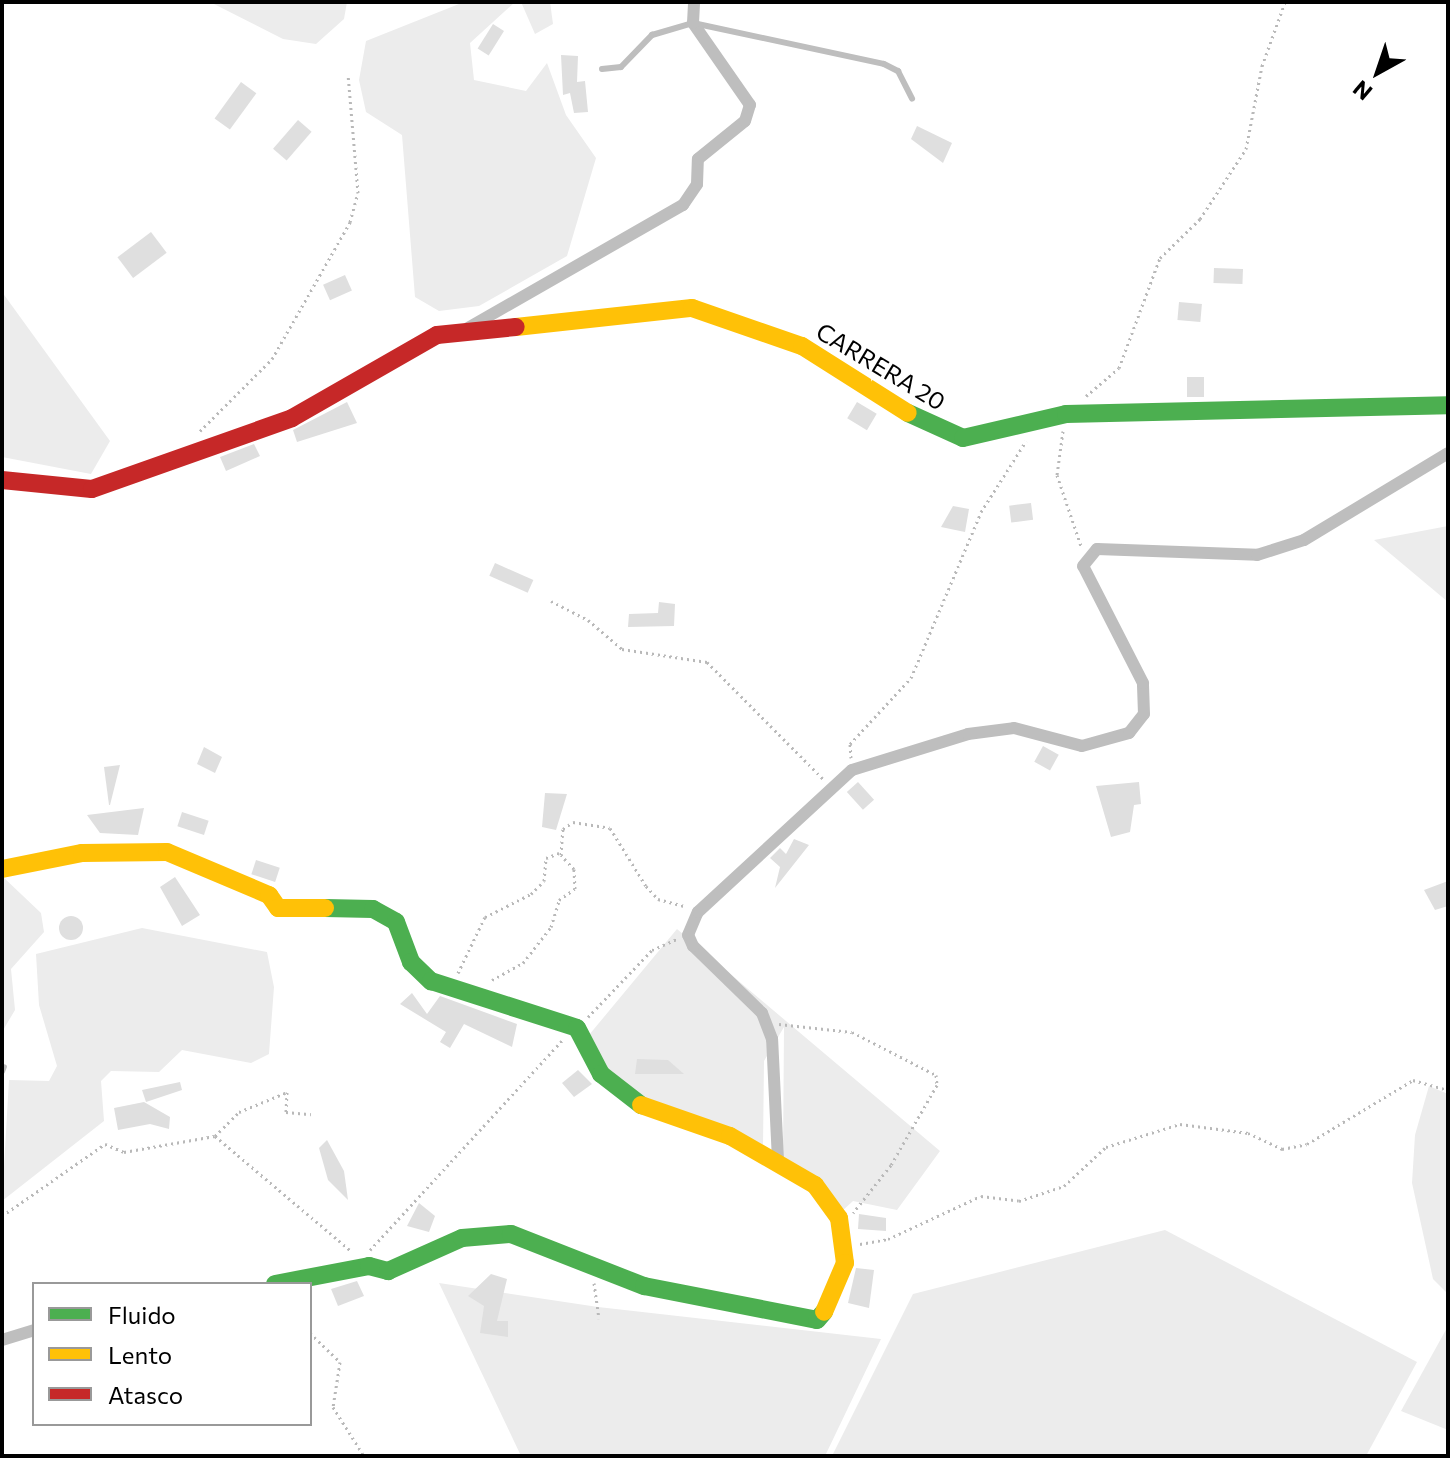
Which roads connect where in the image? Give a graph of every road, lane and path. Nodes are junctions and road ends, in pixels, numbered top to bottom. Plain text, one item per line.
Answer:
1 (694, 2) edge
2 (1285, 2) edge
3 (693, 23) junction
4 (602, 69) dead end
5 (348, 75) dead end
6 (912, 99) dead end
7 (468, 328) junction
8 (1448, 405) edge
9 (1066, 414) junction
10 (1041, 416) junction
11 (1448, 453) edge
12 (177, 458) junction
13 (2, 480) edge
14 (1088, 556) junction
15 (551, 601) dead end
16 (852, 770) junction
17 (832, 788) junction
18 (561, 853) junction
19 (2, 869) edge
20 (698, 912) junction
21 (688, 935) junction
22 (489, 982) dead end
23 (455, 989) junction
24 (766, 1024) junction
25 (577, 1028) junction
26 (1448, 1090) edge
27 (311, 1114) dead end
28 (215, 1136) junction
29 (778, 1160) junction
30 (2, 1216) edge
31 (839, 1220) junction
32 (844, 1247) junction
33 (369, 1266) junction
34 (600, 1270) junction
35 (285, 1282) edge
36 (599, 1319) dead end
37 (32, 1331) edge
38 (312, 1335) edge
39 (2, 1340) edge
40 (364, 1456) edge

1 - 3 street
2 - 9 path
3 - 4 lane
3 - 6 lane
3 - 7 street
5 - 12 path
7 - 10 street, CARRERA 20
7 - 12 street, CARRERA 20
8 - 9 street, CARRERA 20
9 - 10 street, CARRERA 20
9 - 14 path
10 - 16 path
11 - 14 street
12 - 13 street, CARRERA 20
14 - 16 street
15 - 17 path
16 - 17 street
17 - 20 street
18 - 20 path
18 - 22 path
18 - 23 path
19 - 23 street
20 - 21 street
21 - 24 street
21 - 25 path
23 - 25 street
24 - 29 street
24 - 31 path
25 - 29 street
25 - 33 path
26 - 32 path
27 - 28 path
28 - 30 path
28 - 33 path
29 - 31 street
31 - 32 street
32 - 34 street
33 - 34 street
33 - 35 street
34 - 36 path
37 - 39 street
38 - 40 path

